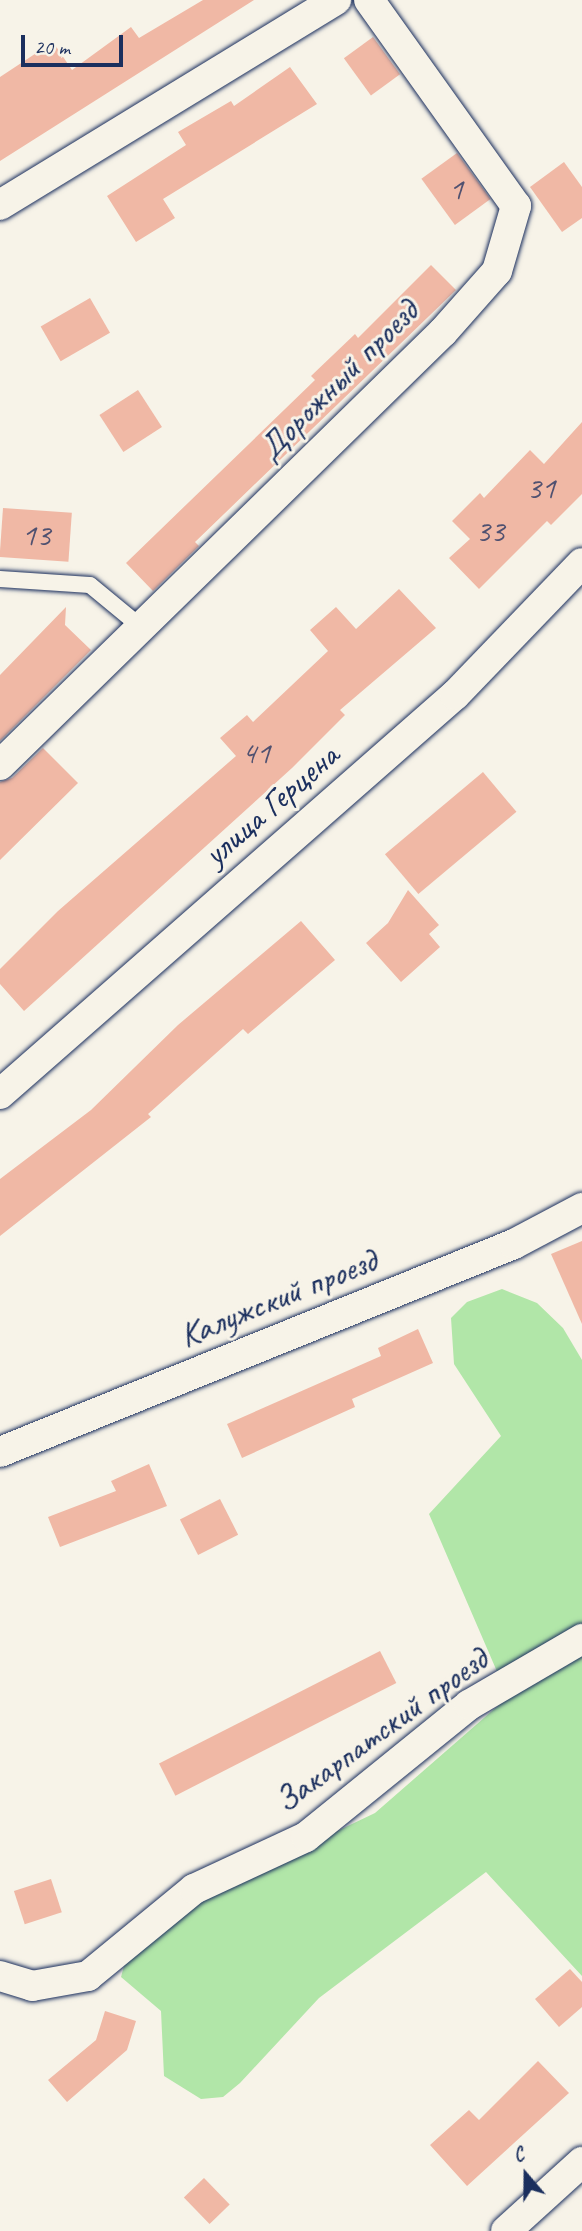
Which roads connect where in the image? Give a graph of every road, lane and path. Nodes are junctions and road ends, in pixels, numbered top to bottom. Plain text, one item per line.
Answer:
1 (335, 0) edge
2 (369, 0) edge
3 (0, 205) edge
4 (582, 563) edge
5 (0, 579) edge
6 (141, 627) junction
7 (0, 765) edge
8 (0, 1094) edge
9 (582, 1208) edge
10 (0, 1452) edge
11 (582, 1639) edge
12 (0, 1976) edge
13 (582, 2162) edge
14 (506, 2231) edge

1 - 3 street
2 - 6 street, Дорожный проезд
4 - 8 street, улица Герцена
5 - 6 lane
6 - 7 street, Дорожный проезд
9 - 10 street, Калужский проезд
11 - 12 street, Закарпатский проезд
13 - 14 street

